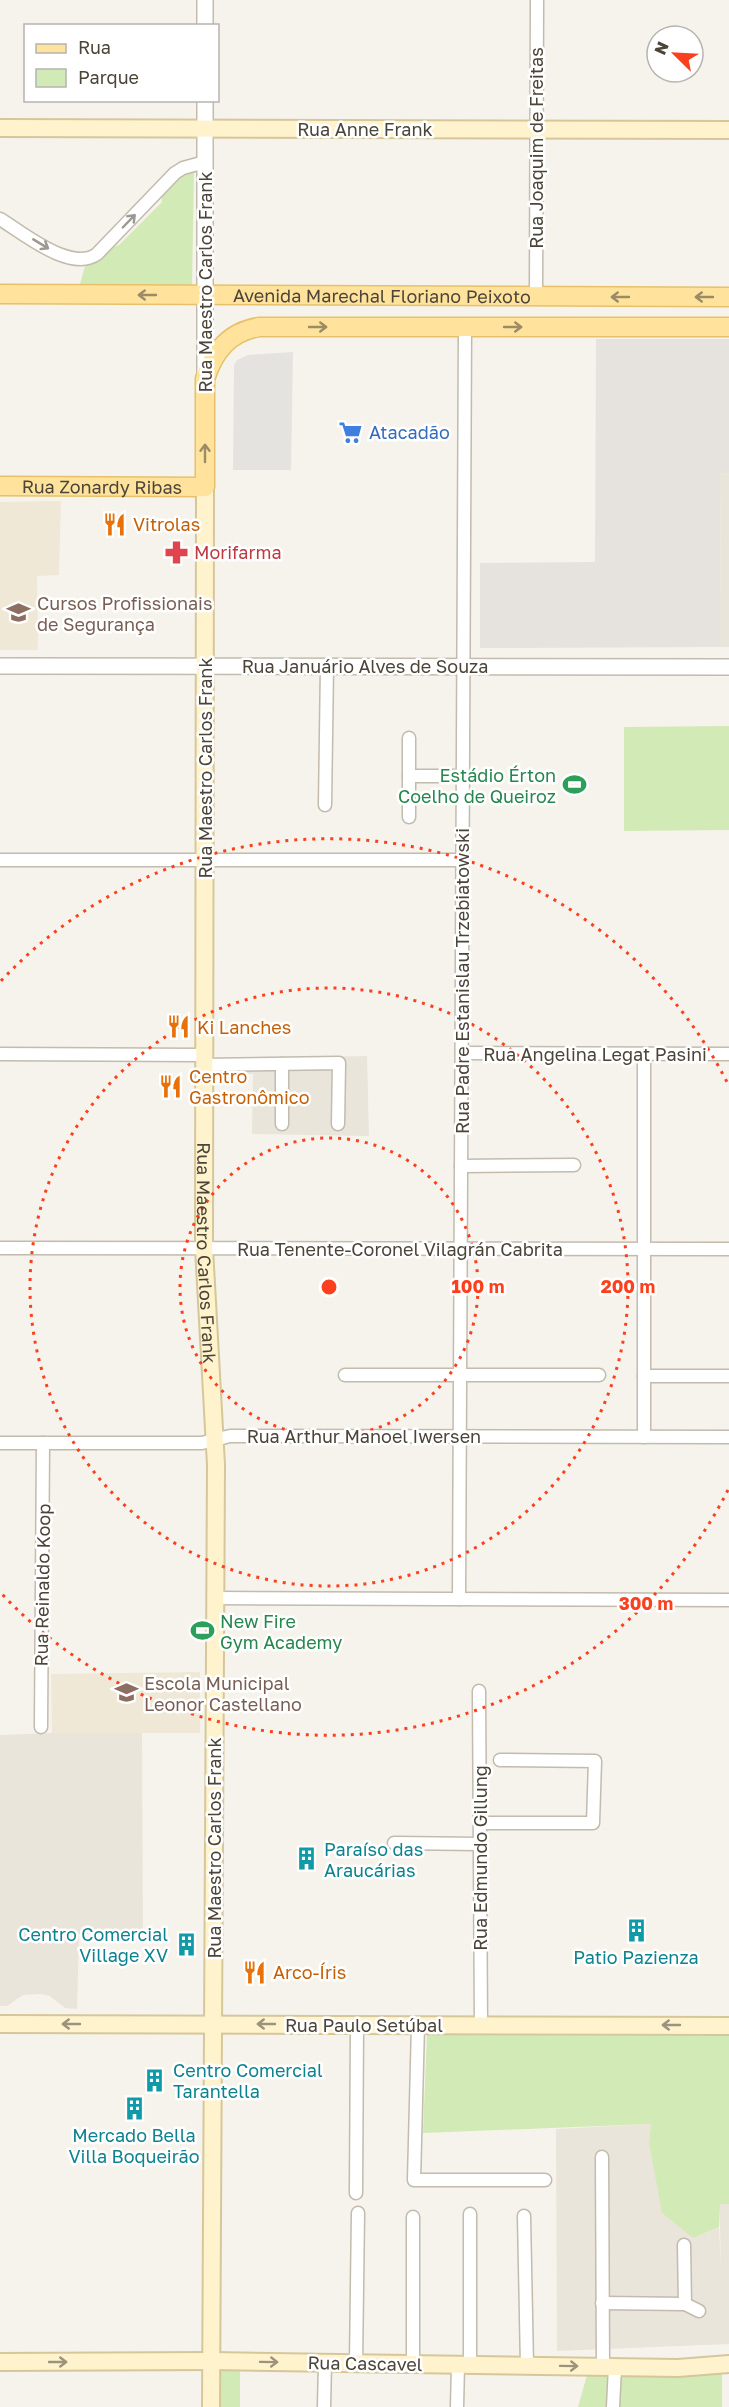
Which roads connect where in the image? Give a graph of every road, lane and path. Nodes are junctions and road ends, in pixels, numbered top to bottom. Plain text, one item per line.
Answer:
1 (205, 0) edge
2 (537, 0) edge
3 (205, 24) edge
4 (205, 102) edge
5 (0, 128) edge
6 (205, 129) junction
7 (536, 130) junction
8 (729, 130) edge
9 (205, 162) junction
10 (0, 219) edge
11 (0, 294) edge
12 (536, 296) junction
13 (729, 297) edge
14 (205, 302) junction
15 (465, 327) junction
16 (729, 327) edge
17 (205, 379) junction
18 (0, 486) edge
19 (205, 487) junction
20 (0, 666) edge
21 (205, 666) junction
22 (327, 666) junction
23 (464, 666) junction
24 (729, 667) edge
25 (409, 738) dead end
26 (409, 776) junction
27 (463, 776) junction
28 (325, 805) dead end
29 (410, 818) dead end
30 (0, 860) edge
31 (205, 860) junction
32 (463, 860) junction
33 (462, 1053) junction
34 (0, 1054) edge
35 (644, 1054) junction
36 (729, 1054) edge
37 (204, 1060) junction
38 (282, 1064) junction
39 (282, 1124) dead end
40 (338, 1124) dead end
41 (574, 1165) dead end
42 (461, 1166) junction
43 (0, 1248) edge
44 (204, 1248) junction
45 (461, 1249) junction
46 (644, 1249) junction
47 (729, 1249) edge
48 (345, 1375) dead end
49 (460, 1375) junction
50 (599, 1375) dead end
51 (644, 1376) junction
52 (729, 1376) edge
53 (460, 1436) junction
54 (644, 1437) junction
55 (729, 1437) edge
56 (215, 1440) junction
57 (0, 1443) edge
58 (43, 1443) junction
59 (215, 1598) junction
60 (459, 1599) junction
61 (729, 1600) edge
62 (479, 1691) dead end
63 (40, 1727) dead end
64 (500, 1760) dead end
65 (480, 1823) junction
66 (394, 1842) dead end
67 (480, 1844) junction
68 (0, 2024) edge
69 (213, 2024) junction
70 (357, 2025) junction
71 (418, 2025) junction
72 (481, 2025) junction
73 (729, 2026) edge
74 (602, 2157) dead end
75 (545, 2180) dead end
76 (356, 2193) dead end
77 (358, 2213) dead end
78 (470, 2214) dead end
79 (524, 2216) dead end
80 (413, 2217) dead end
81 (684, 2245) dead end
82 (602, 2303) junction
83 (686, 2304) junction
84 (699, 2310) dead end
85 (211, 2361) junction
86 (0, 2362) edge
87 (325, 2363) junction
88 (356, 2363) junction
89 (413, 2364) junction
90 (729, 2364) edge
91 (464, 2365) junction
92 (527, 2366) junction
93 (609, 2367) junction
94 (211, 2407) edge
95 (324, 2407) edge
96 (457, 2407) edge
97 (613, 2407) edge

1 - 3 street
2 - 7 street, Rua Joaquim de Freitas
4 - 6 street, Rua Maestro Carlos Frank
5 - 6 main road, Rua Anne Frank
6 - 7 main road, Rua Anne Frank
6 - 9 street, Rua Maestro Carlos Frank
7 - 8 main road, Rua Anne Frank
7 - 12 street, Rua Joaquim de Freitas
10 -> 9 street
9 - 14 street, Rua Maestro Carlos Frank
14 -> 11 main road, Avenida Marechal Floriano Peixoto
13 -> 12 main road, Avenida Marechal Floriano Peixoto
12 - 14 main road, Avenida Marechal Floriano Peixoto
14 - 17 street, Rua Maestro Carlos Frank
15 -> 16 main road, Avenida Marechal Floriano Peixoto
17 -> 15 main road, Avenida Marechal Floriano Peixoto
15 - 23 street, Rua Padre Estanislau Trzebiatowski
19 -> 17 main road, Rua Maestro Carlos Frank
18 - 19 main road, Rua Zonardy Ribas
19 - 21 main road, Rua Maestro Carlos Frank
20 - 21 street, Rua Januário Alves de Souza
21 - 22 street, Rua Januário Alves de Souza
21 - 31 main road, Rua Maestro Carlos Frank
22 - 23 street, Rua Januário Alves de Souza
22 - 28 street
23 - 24 street, Rua Januário Alves de Souza
23 - 27 street, Rua Padre Estanislau Trzebiatowski
25 - 26 street
26 - 27 street
26 - 29 street
27 - 32 street, Rua Padre Estanislau Trzebiatowski
30 - 31 street
31 - 32 street
31 - 37 main road, Rua Maestro Carlos Frank
32 - 33 street, Rua Padre Estanislau Trzebiatowski
33 - 35 street, Rua Angelina Legat Pasini
33 - 42 street, Rua Padre Estanislau Trzebiatowski
34 - 37 street
35 - 36 street, Rua Angelina Legat Pasini
35 - 46 street
37 - 38 street
37 - 44 main road, Rua Maestro Carlos Frank
38 - 39 street
38 - 40 street
41 - 42 street
42 - 45 street, Rua Padre Estanislau Trzebiatowski
43 - 44 street, Rua Tenente-Coronel Vilagrán Cabrita
44 - 45 street, Rua Tenente-Coronel Vilagrán Cabrita
44 - 56 main road, Rua Maestro Carlos Frank
45 - 46 street, Rua Tenente-Coronel Vilagrán Cabrita
45 - 49 street, Rua Padre Estanislau Trzebiatowski
46 - 47 street, Rua Tenente-Coronel Vilagrán Cabrita
46 - 51 street
48 - 49 street
49 - 50 street
49 - 53 street, Rua Padre Estanislau Trzebiatowski
51 - 52 street
51 - 54 street
53 - 54 street, Rua Arthur Manoel Iwersen
53 - 56 street, Rua Arthur Manoel Iwersen
53 - 60 street, Rua Padre Estanislau Trzebiatowski
54 - 55 street, Rua Arthur Manoel Iwersen
56 - 58 street, Rua Arthur Manoel Iwersen
56 - 59 main road, Rua Maestro Carlos Frank
57 - 58 street, Rua Arthur Manoel Iwersen
58 - 63 street, Rua Reinaldo Koop
59 - 60 street
59 - 69 main road, Rua Maestro Carlos Frank
60 - 61 street
62 - 65 street, Rua Edmundo Gillung
64 - 65 street
65 - 67 street, Rua Edmundo Gillung
66 - 67 street
67 - 72 street, Rua Edmundo Gillung
69 -> 68 main road, Rua Paulo Setúbal
70 -> 69 main road, Rua Paulo Setúbal
69 - 85 main road, Rua Maestro Carlos Frank
70 - 71 main road, Rua Paulo Setúbal
70 - 76 street
71 - 72 main road, Rua Paulo Setúbal
71 - 75 street
73 -> 72 main road, Rua Paulo Setúbal
74 - 82 street
77 - 88 street
78 - 91 street
79 - 92 street
80 - 89 street
81 - 83 street
82 - 83 street
82 - 93 street
83 - 84 street
86 -> 85 main road, Rua Cascavel
85 -> 87 main road, Rua Cascavel
85 - 94 main road, Rua Maestro Carlos Frank
87 - 88 main road, Rua Cascavel
87 - 95 street
88 - 89 main road, Rua Cascavel
89 - 91 main road, Rua Cascavel
90 - 93 main road, Rua Cascavel
91 - 92 main road, Rua Cascavel
91 - 96 street
92 -> 93 main road, Rua Cascavel
93 - 97 street

